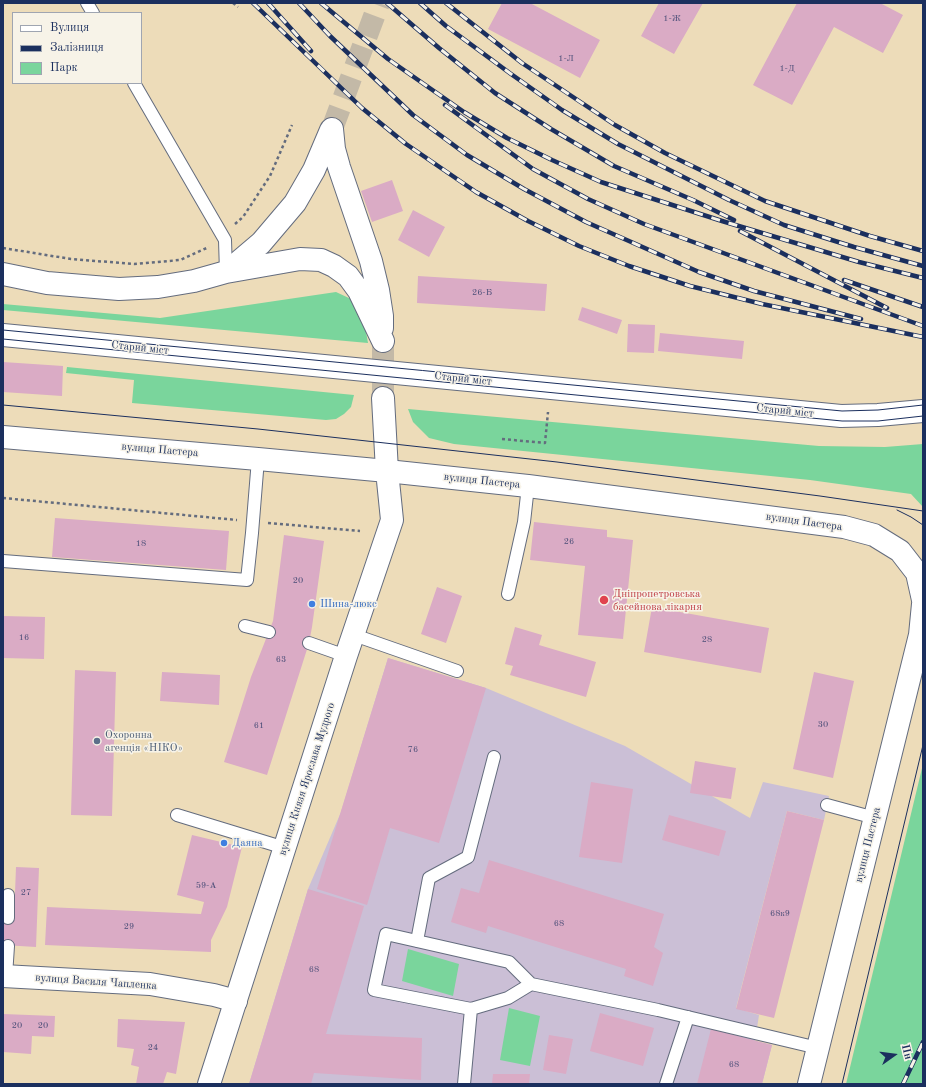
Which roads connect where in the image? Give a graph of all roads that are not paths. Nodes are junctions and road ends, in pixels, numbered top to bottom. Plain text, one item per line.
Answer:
1 (88, 3) edge
2 (92, 12) edge
3 (135, 84) edge
4 (226, 272) junction
5 (3, 274) edge
6 (3, 335) edge
7 (383, 398) tunnel mouth
8 (923, 411) edge
9 (3, 437) edge
10 (258, 459) junction
11 (387, 471) junction
12 (528, 486) junction
13 (3, 561) edge
14 (508, 594) dead end
15 (923, 600) edge
16 (923, 604) edge
17 (245, 626) dead end
18 (269, 632) dead end
19 (354, 635) junction
20 (309, 643) dead end
21 (346, 656) junction
22 (457, 671) dead end
23 (494, 757) dead end
24 (827, 805) dead end
25 (178, 815) dead end
26 (875, 818) junction
27 (286, 848) junction
28 (8, 895) dead end
29 (8, 918) dead end
30 (417, 941) junction
31 (8, 946) dead end
32 (5, 976) edge
33 (531, 984) junction
34 (236, 1001) junction
35 (471, 1009) junction
36 (688, 1017) junction
37 (818, 1048) junction
38 (209, 1084) edge
39 (464, 1084) edge
40 (666, 1084) edge
41 (809, 1084) edge

1 - 2 lane
3 - 4 lane
4 - 4 street
4 - 5 street
6 - 8 street, Старий міст
7 - 11 street, вулиця Князя Ярослава Мудрого
9 - 10 street, вулиця Пастера
10 - 11 street, вулиця Пастера
10 - 13 lane
11 - 12 street, вулиця Пастера
11 - 19 street, вулиця Князя Ярослава Мудрого
12 - 14 lane
12 - 15 street, вулиця Пастера
16 - 26 street, вулиця Пастера
17 - 18 lane
19 - 21 street, вулиця Князя Ярослава Мудрого
19 - 22 lane
20 - 21 lane
21 - 27 street, вулиця Князя Ярослава Мудрого
23 - 30 lane
24 - 26 lane
25 - 27 lane
26 - 37 street, вулиця Пастера
27 - 34 street, вулиця Князя Ярослава Мудрого
28 - 29 lane
30 - 33 lane
30 - 35 lane
31 - 32 lane
32 - 34 street, вулиця Василя Чапленка
33 - 35 lane
33 - 36 lane
34 - 38 street, вулиця Князя Ярослава Мудрого
35 - 39 lane
36 - 37 lane
36 - 40 lane
37 - 41 street, вулиця Пастера

